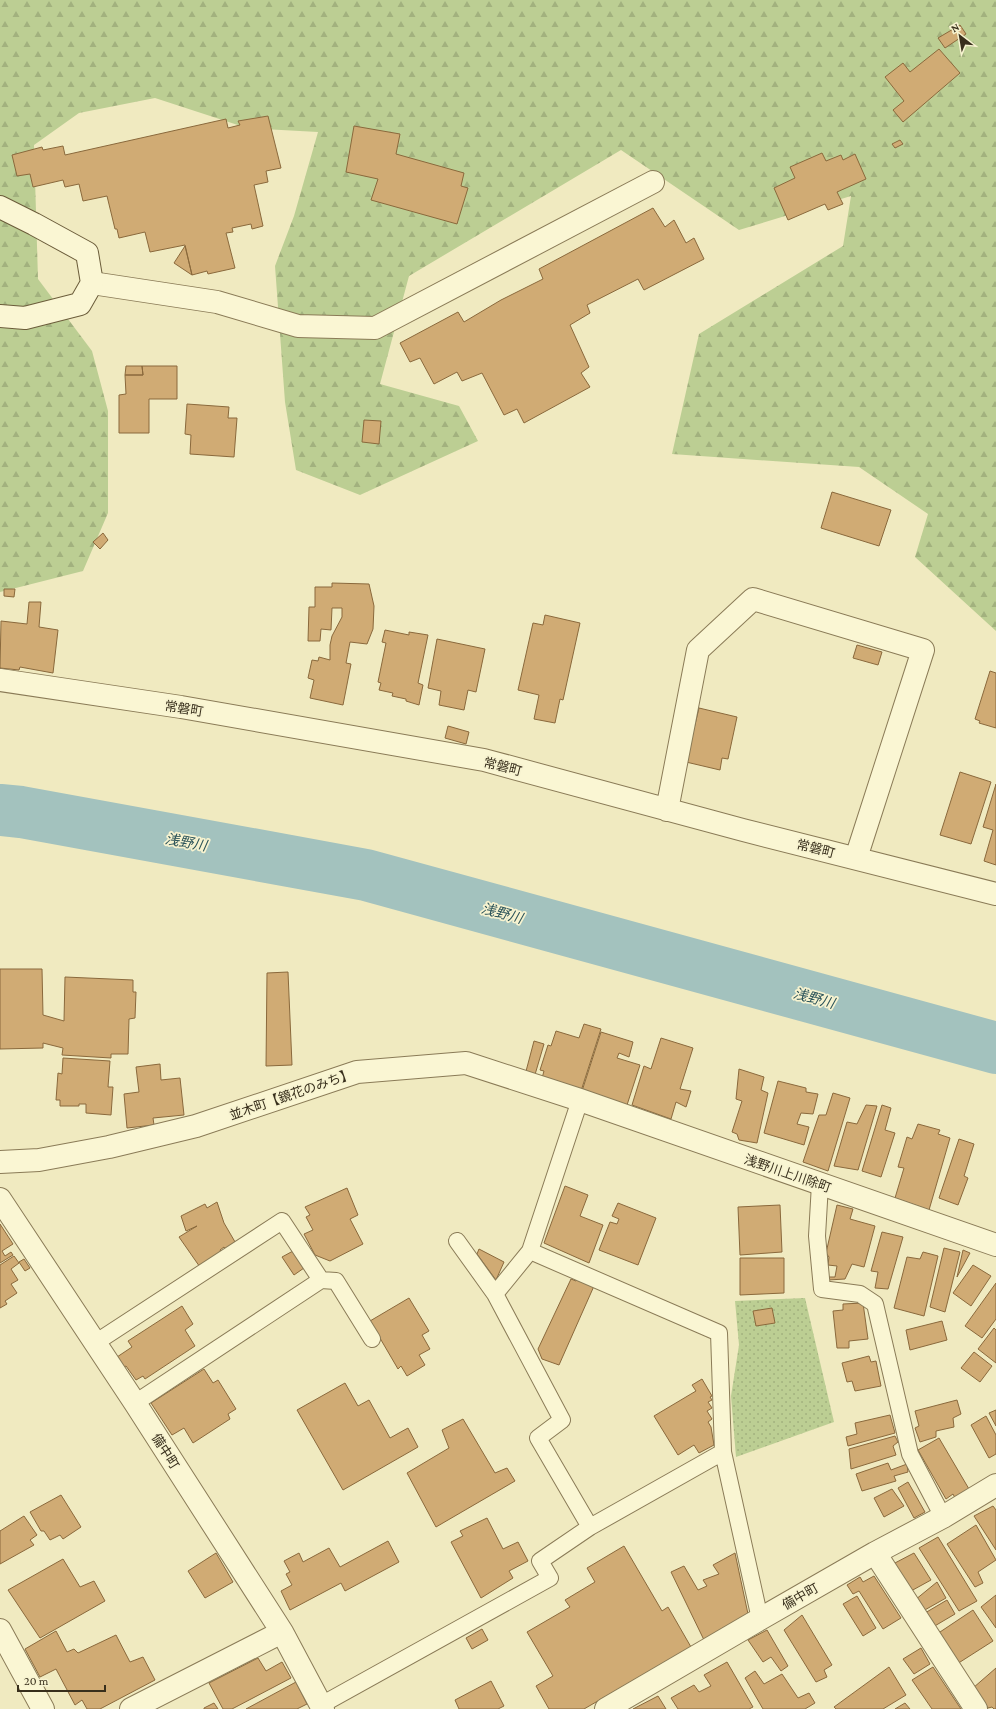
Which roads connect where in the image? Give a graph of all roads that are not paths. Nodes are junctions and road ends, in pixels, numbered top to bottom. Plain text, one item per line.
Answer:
1 (653, 182) dead end
2 (0, 207) edge
3 (92, 283) junction
4 (0, 316) edge
5 (0, 680) edge
6 (667, 810) junction
7 (856, 858) junction
8 (996, 894) edge
9 (580, 1100) junction
10 (0, 1162) edge
11 (820, 1184) junction
12 (0, 1199) edge
13 (457, 1241) dead end
14 (996, 1245) edge
15 (530, 1251) junction
16 (321, 1280) junction
17 (495, 1294) junction
18 (372, 1339) dead end
19 (95, 1343) junction
20 (135, 1403) junction
21 (723, 1452) junction
22 (996, 1485) edge
23 (943, 1517) junction
24 (590, 1528) junction
25 (875, 1553) junction
26 (760, 1619) junction
27 (0, 1630) edge
28 (282, 1632) junction
29 (322, 1707) edge
30 (44, 1709) edge
31 (131, 1709) edge
32 (606, 1709) edge
33 (976, 1709) edge

1 - 3 street
2 - 3 street
3 - 4 street
5 - 6 street, 常磐町
6 - 7 street, 常磐町
6 - 7 street
7 - 8 street, 常磐町
9 - 10 street, 並木町【鏡花のみち】
9 - 11 street, 浅野川上川除町
9 - 15 lane
11 - 14 street, 浅野川上川除町
11 - 23 lane
12 - 19 street, 備中町
13 - 17 lane
15 - 17 lane
15 - 21 lane
16 - 18 lane
16 - 19 lane
16 - 20 lane
17 - 24 lane
19 - 20 street, 備中町
20 - 28 street, 備中町
21 - 24 lane
21 - 26 lane
22 - 23 street, 備中町
23 - 25 street, 備中町
24 - 29 lane
25 - 26 street, 備中町
25 - 33 street
26 - 32 street, 備中町
27 - 30 street
28 - 29 street, 備中町
28 - 31 street

